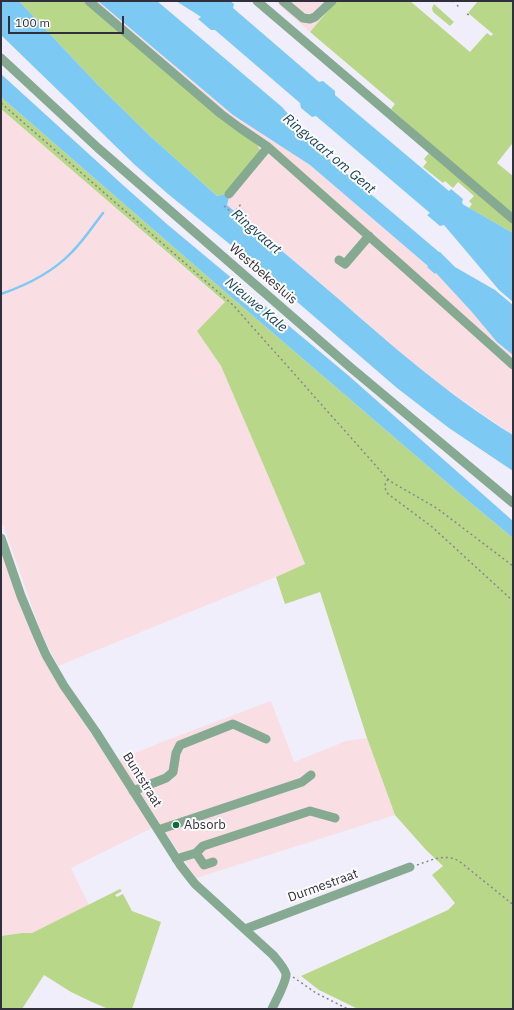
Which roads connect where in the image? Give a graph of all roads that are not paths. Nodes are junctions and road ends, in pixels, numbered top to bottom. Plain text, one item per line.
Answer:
1 (89, 1) edge
2 (257, 1) edge
3 (282, 1) edge
4 (332, 1) edge
5 (1, 58) edge
6 (268, 147) junction
7 (229, 194) dead end
8 (513, 219) edge
9 (369, 236) junction
10 (347, 262) dead end
11 (513, 366) edge
12 (513, 503) edge
13 (1, 538) edge
14 (266, 739) dead end
15 (311, 775) dead end
16 (133, 791) junction
17 (335, 818) dead end
18 (158, 830) junction
19 (196, 853) junction
20 (176, 859) junction
21 (213, 862) dead end
22 (410, 867) road end
23 (244, 929) junction
24 (272, 1009) edge

1 - 6 street
2 - 8 street
3 - 4 street
5 - 12 street, Westbekesluis
6 - 7 street
6 - 9 street
9 - 10 street
9 - 11 street
13 - 16 street, Buntstraat
14 - 16 street
15 - 18 street
16 - 18 street, Buntstraat
17 - 19 street
18 - 20 street, Buntstraat
19 - 20 street
19 - 21 street
20 - 23 street, Buntstraat
22 - 23 street, Durmestraat
23 - 24 street, Buntstraat

